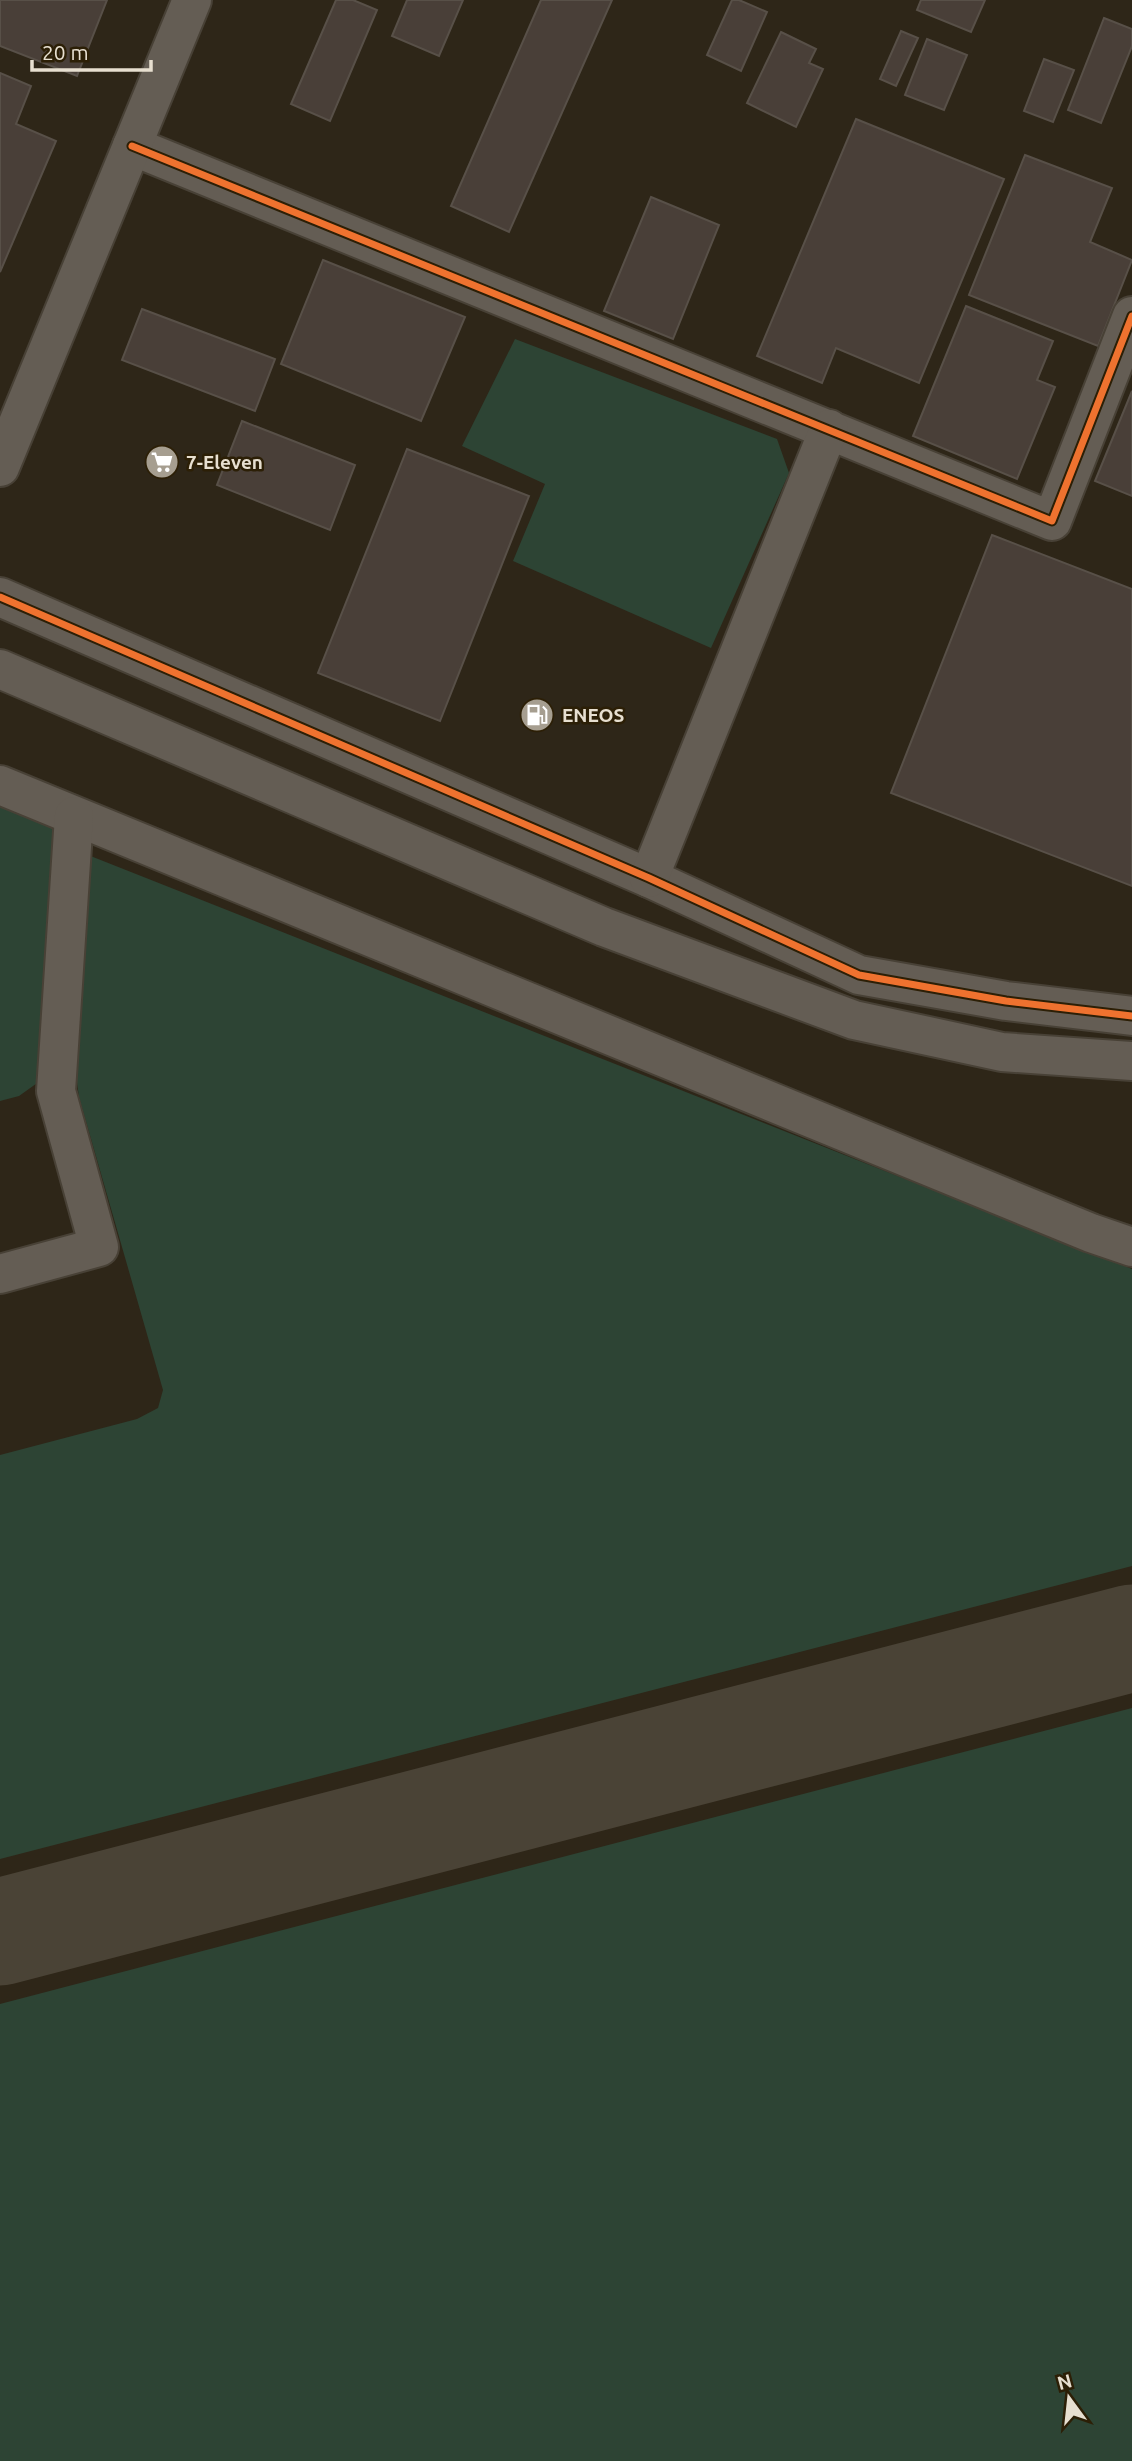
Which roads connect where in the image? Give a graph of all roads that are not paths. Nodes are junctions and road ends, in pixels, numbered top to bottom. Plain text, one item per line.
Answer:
1 (192, 0) edge
2 (132, 146) junction
3 (1132, 316) edge
4 (829, 429) junction
5 (0, 467) edge
6 (0, 597) edge
7 (0, 668) edge
8 (0, 785) edge
9 (74, 816) junction
10 (649, 878) junction
11 (1132, 1016) edge
12 (1132, 1061) edge
13 (1132, 1247) edge
14 (0, 1274) edge

1 - 2 street
2 - 4 street
2 - 5 street
3 - 4 street
4 - 10 street
6 - 10 street
7 - 12 street
8 - 9 street
9 - 13 street
9 - 14 street
10 - 11 street

